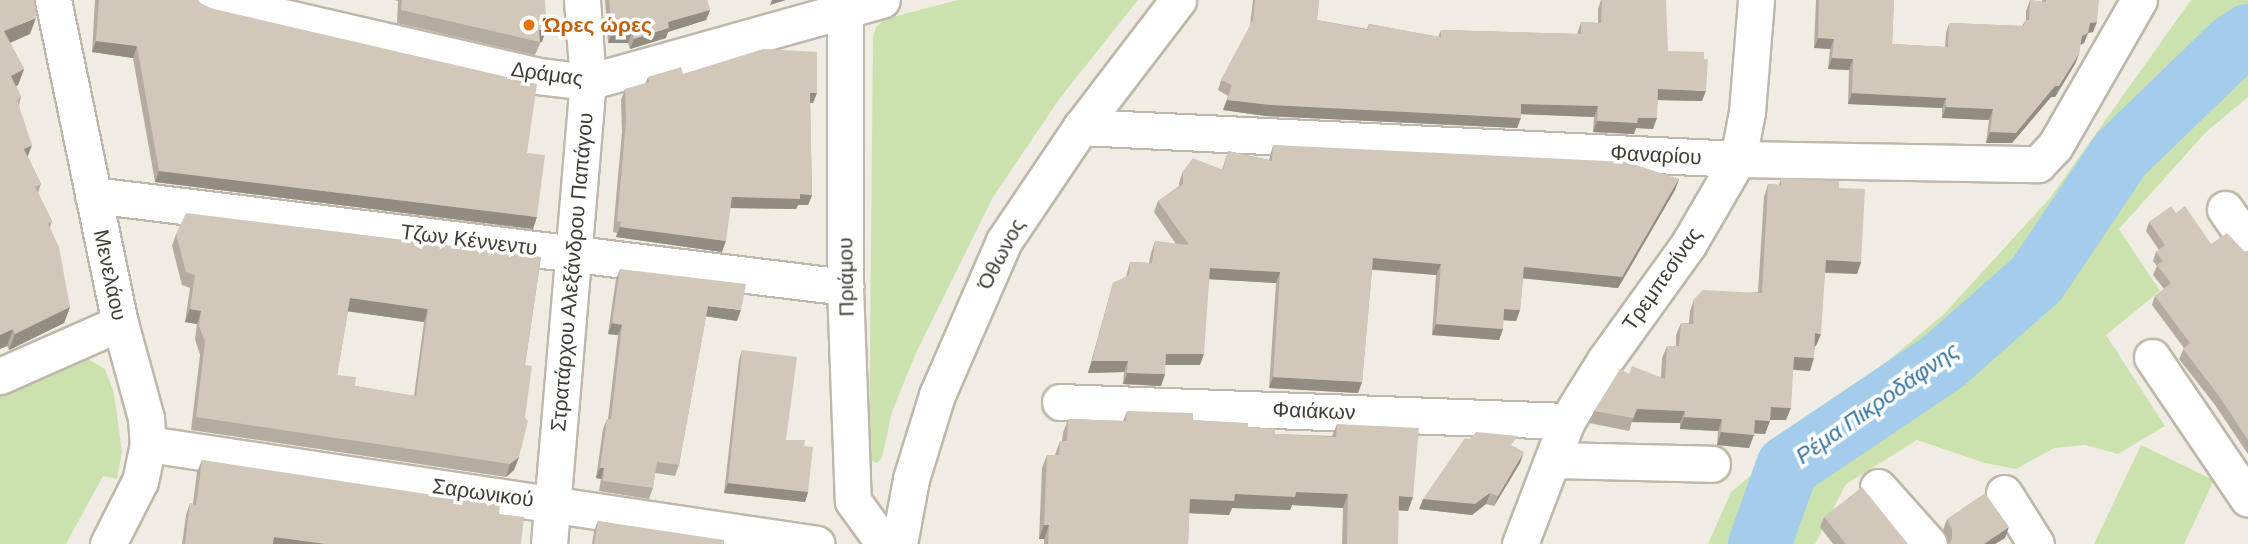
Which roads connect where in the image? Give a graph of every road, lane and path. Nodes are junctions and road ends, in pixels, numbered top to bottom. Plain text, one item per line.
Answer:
1 (53, 0) edge
2 (210, 0) edge
3 (582, 0) edge
4 (882, 0) edge
5 (1178, 0) edge
6 (1756, 0) edge
7 (2139, 0) edge
8 (845, 5) edge
9 (588, 82) junction
10 (1081, 127) junction
11 (1738, 159) junction
12 (93, 195) junction
13 (2225, 209) dead end
14 (2248, 242) edge
15 (575, 253) junction
16 (845, 287) junction
17 (120, 323) junction
18 (2152, 357) dead end
19 (0, 376) edge
20 (1060, 402) dead end
21 (1567, 421) junction
22 (148, 444) junction
23 (1553, 460) junction
24 (1712, 464) dead end
25 (1878, 487) dead end
26 (2004, 493) dead end
27 (2248, 499) edge
28 (553, 503) junction
29 (108, 544) edge
30 (549, 544) edge
31 (817, 544) edge
32 (884, 544) edge
33 (899, 544) edge
34 (1520, 544) edge
35 (1929, 544) edge
36 (2036, 544) edge

1 - 12 street, Μενελάου
2 - 9 street, Δράμας
3 - 9 street, Στρατάρχου Αλεξάνδρου Παπάγου
4 - 8 street, Δράμας
5 - 10 street, Όθωνος
6 - 11 street, Τρεμπεσίνας
7 - 11 street, Φαναρίου
8 - 9 street, Δράμας
8 - 16 street, Πριάμου
9 - 15 street, Στρατάρχου Αλεξάνδρου Παπάγου
10 - 11 street, Φαναρίου
10 - 33 street, Όθωνος
11 - 21 street, Τρεμπεσίνας
12 - 15 street, Τζων Κέννεντυ
12 - 17 street, Μενελάου
13 - 14 street
15 - 16 street, Τζων Κέννεντυ
15 - 28 street, Στρατάρχου Αλεξάνδρου Παπάγου
16 - 32 street, Πριάμου
17 - 19 street
17 - 22 street, Μενελάου
18 - 27 street
20 - 21 street, Φαιάκων
21 - 23 street, Τρεμπεσίνας
22 - 28 street, Σαρωνικού
22 - 29 street, Μενελάου
23 - 24 street
23 - 34 street, Τρεμπεσίνας
25 - 35 street
26 - 36 street
28 - 30 street, Στρατάρχου Αλεξάνδρου Παπάγου
28 - 31 street, Σαρωνικού

